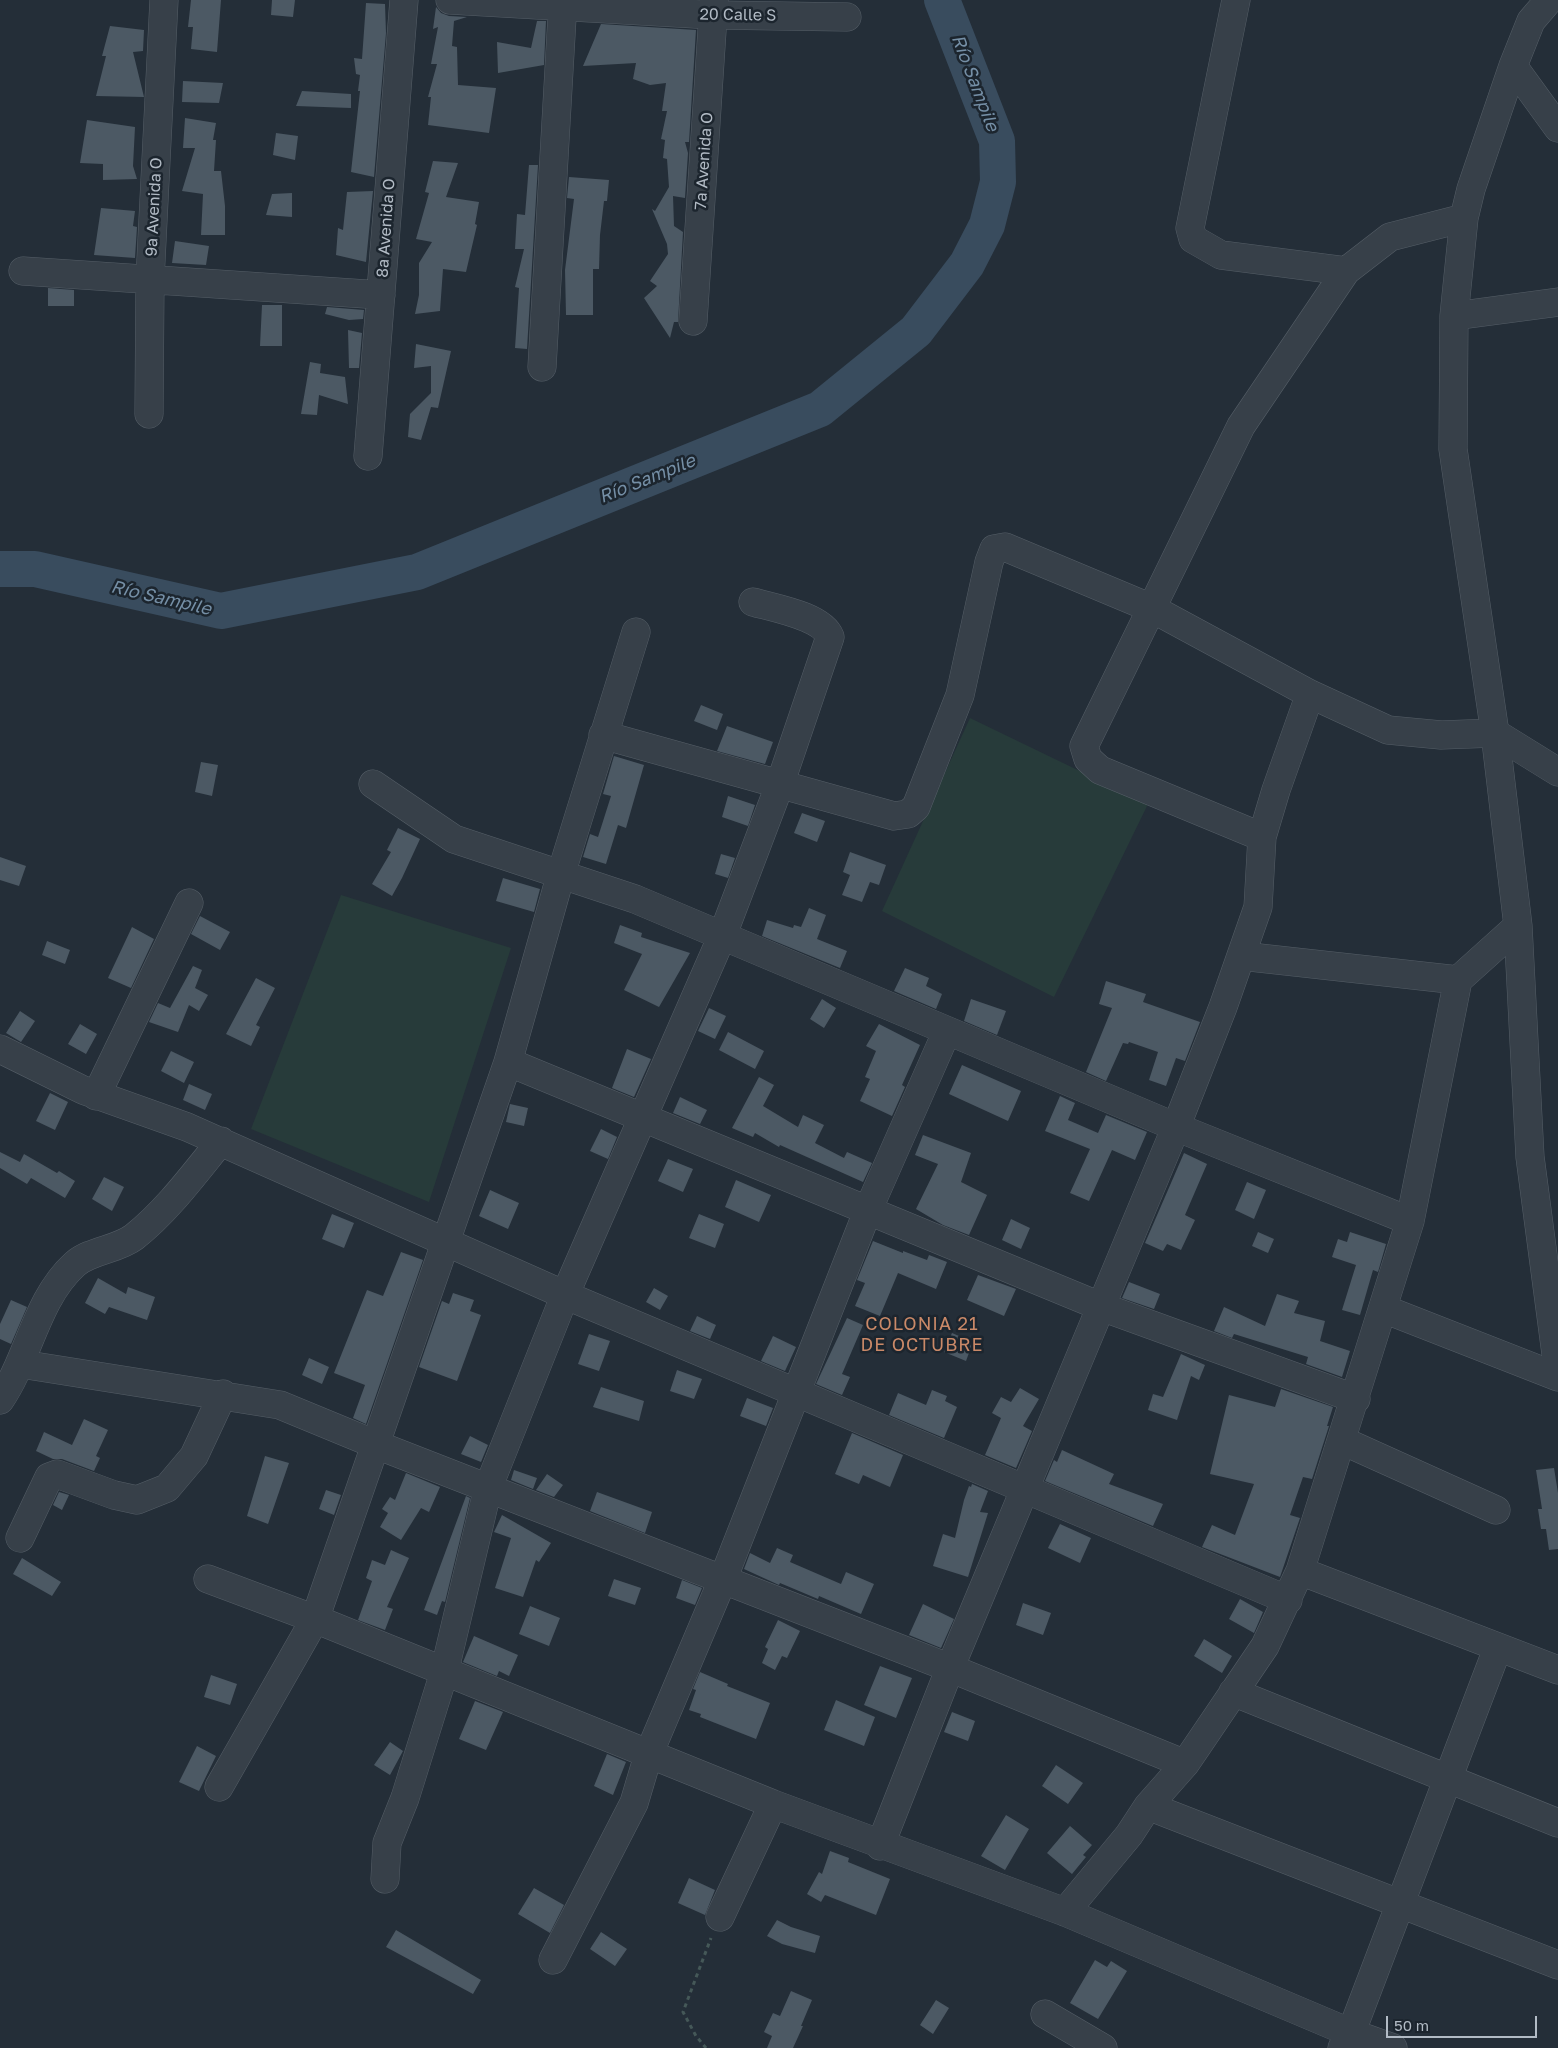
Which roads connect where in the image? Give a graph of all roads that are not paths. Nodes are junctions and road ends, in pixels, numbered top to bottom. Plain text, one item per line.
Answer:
1 (164, 0) edge
2 (404, 0) edge
3 (450, 0) edge
4 (1236, 0) edge
5 (1549, 0) edge
6 (563, 3) edge
7 (714, 8) edge
8 (847, 17) dead end
9 (1513, 66) junction
10 (1558, 128) edge
11 (1464, 218) junction
12 (23, 271) dead end
13 (1346, 271) junction
14 (150, 280) junction
15 (381, 295) junction
16 (1558, 302) edge
17 (1454, 316) junction
18 (693, 321) dead end
19 (542, 367) dead end
20 (149, 414) dead end
21 (368, 456) dead end
22 (754, 602) dead end
23 (1151, 608) junction
24 (636, 632) dead end
25 (1310, 694) junction
26 (1495, 733) junction
27 (603, 735) junction
28 (1558, 772) edge
29 (373, 784) dead end
30 (780, 784) junction
31 (1262, 837) junction
32 (561, 874) junction
33 (189, 902) dead end
34 (1518, 926) junction
35 (723, 934) junction
36 (1241, 956) junction
37 (1458, 980) junction
38 (947, 1031) junction
39 (0, 1049) edge
40 (508, 1062) junction
41 (96, 1096) junction
42 (643, 1118) junction
43 (1176, 1127) junction
44 (221, 1141) junction
45 (868, 1210) junction
46 (1410, 1221) junction
47 (447, 1242) junction
48 (565, 1295) junction
49 (1102, 1307) junction
50 (1384, 1308) junction
51 (20, 1364) junction
52 (1558, 1369) edge
53 (1558, 1376) edge
54 (223, 1394) junction
55 (795, 1394) junction
56 (1356, 1399) junction
57 (0, 1400) edge
58 (1343, 1441) junction
59 (377, 1445) junction
60 (488, 1488) junction
61 (1025, 1490) junction
62 (1496, 1510) dead end
63 (20, 1538) dead end
64 (1300, 1571) junction
65 (208, 1579) dead end
66 (723, 1579) junction
67 (1288, 1600) junction
68 (315, 1619) junction
69 (1498, 1647) junction
70 (950, 1668) junction
71 (1558, 1670) edge
72 (444, 1673) junction
73 (1233, 1692) junction
74 (648, 1756) junction
75 (1184, 1764) junction
76 (1448, 1779) junction
77 (219, 1787) dead end
78 (773, 1804) junction
79 (1148, 1806) junction
80 (1558, 1823) edge
81 (880, 1846) junction
82 (384, 1879) dead end
83 (1400, 1904) junction
84 (1065, 1912) junction
85 (720, 1917) road end
86 (553, 1960) dead end
87 (1558, 1965) edge
88 (1045, 2014) dead end
89 (1346, 2040) edge
90 (1103, 2048) edge
91 (1393, 2048) edge

1 - 14 street, 9a Avenida O
2 - 15 street, 8a Avenida O
3 - 6 street, 20 Calle S
4 - 13 street
5 - 9 street
6 - 7 street, 20 Calle S
6 - 19 street
7 - 8 street, 20 Calle S
7 - 18 street, 7a Avenida O
9 - 10 street
9 - 11 street
11 - 13 street
11 - 17 street
12 - 14 street
13 - 23 street
14 - 15 street
14 - 20 street, 9a Avenida O
15 - 21 street, 8a Avenida O
16 - 17 street
17 - 26 street
22 - 30 street
23 - 25 street
23 - 30 street
23 - 31 street
24 - 27 street
25 - 26 street
25 - 31 street
26 - 28 street
26 - 34 street
27 - 30 street
27 - 32 street
29 - 32 street
30 - 35 street
31 - 36 street
32 - 35 street
32 - 40 street
33 - 41 street
34 - 37 street
34 - 52 street
35 - 38 street
35 - 42 street
36 - 37 street
36 - 43 street
37 - 46 street
38 - 43 street
38 - 45 street
39 - 41 street
40 - 42 street
40 - 47 street
41 - 44 street
42 - 45 street
42 - 48 street
43 - 46 street
43 - 49 street
44 - 47 street
44 - 51 street
45 - 49 street
45 - 55 street
46 - 50 street
47 - 48 street
47 - 59 street
48 - 55 street
48 - 60 street
49 - 56 street
49 - 61 street
50 - 53 street
50 - 56 street
51 - 54 street
51 - 57 street
54 - 59 street
54 - 63 street
55 - 61 street
55 - 66 street
56 - 58 street
58 - 62 street
58 - 64 street
59 - 60 street
59 - 68 street
60 - 66 street
60 - 72 street
61 - 67 street
61 - 70 street
64 - 67 street
64 - 69 street
65 - 68 street
66 - 70 street
66 - 74 street
67 - 73 street
68 - 72 street
68 - 77 street
69 - 71 street
69 - 76 street
70 - 75 street
70 - 81 street
72 - 74 street
72 - 82 street
73 - 75 street
73 - 76 street
74 - 78 street
74 - 86 street
75 - 79 street
76 - 80 street
76 - 83 street
78 - 81 street
78 - 85 street
79 - 83 street
79 - 84 street
81 - 84 street
83 - 87 street
83 - 89 street
84 - 89 street
88 - 90 street
89 - 91 street

